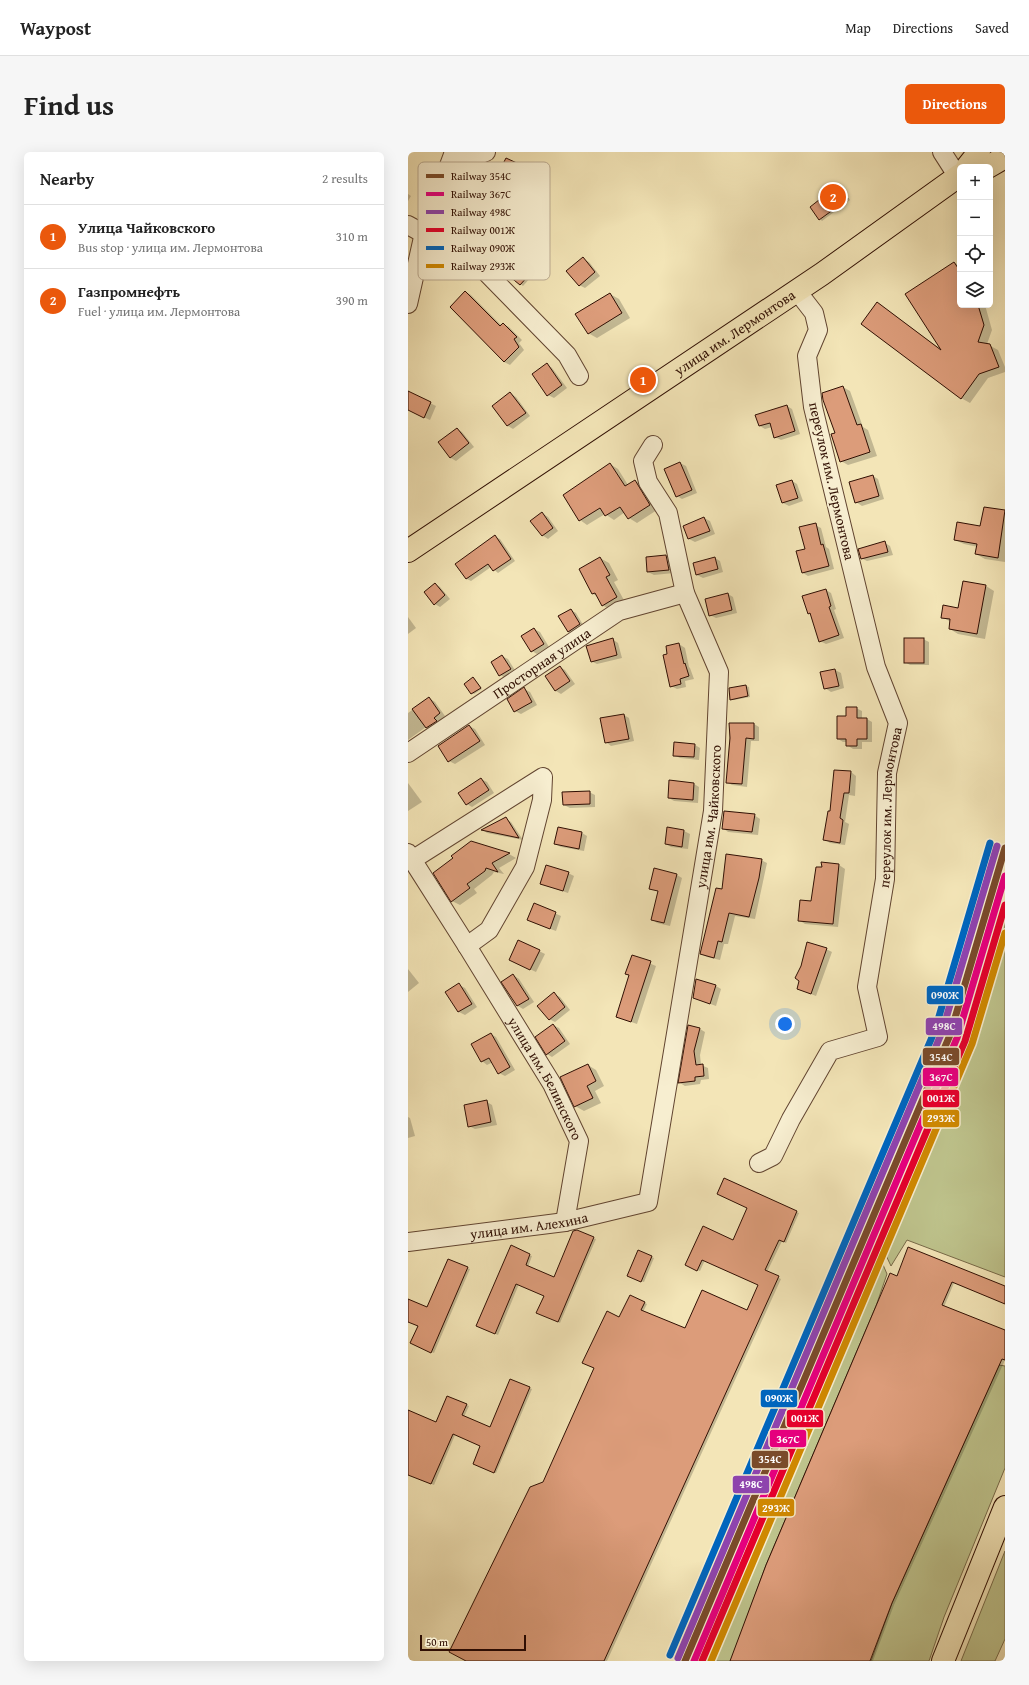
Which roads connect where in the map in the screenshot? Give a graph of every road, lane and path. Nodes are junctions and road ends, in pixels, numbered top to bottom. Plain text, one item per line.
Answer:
1 (486, 152) edge
2 (942, 152) edge
3 (979, 152) edge
4 (453, 154) edge
5 (1005, 157) edge
6 (969, 164) edge
7 (993, 164) edge
8 (957, 169) edge
9 (957, 177) edge
10 (408, 225) edge
11 (418, 230) edge
12 (418, 260) edge
13 (494, 280) edge
14 (796, 291) junction
15 (408, 304) edge
16 (579, 376) dead end
17 (653, 445) dead end
18 (408, 551) edge
19 (685, 593) junction
20 (408, 753) edge
21 (410, 857) edge
22 (467, 946) junction
23 (759, 1163) dead end
24 (648, 1202) joint
25 (565, 1222) junction
26 (408, 1242) edge
27 (1005, 1508) edge
28 (943, 1661) edge

1 - 4 street
2 - 8 street
3 - 6 main road, улица им. Лермонтова
5 - 7 main road
9 - 14 main road, улица им. Лермонтова
10 - 11 street
12 - 15 street
13 - 16 street
14 - 18 main road, улица им. Лермонтова
14 - 23 street, переулок им. Лермонтова
17 - 19 street, улица им. Чайковского
19 - 20 street, Просторная улица
19 - 24 street, улица им. Чайковского
21 - 22 street, улица им. Белинского
21 - 22 street, улица им. Белинского
22 - 25 street, улица им. Белинского
24 - 25 street, улица им. Алехина
25 - 26 street, улица им. Алехина
27 - 28 main road

